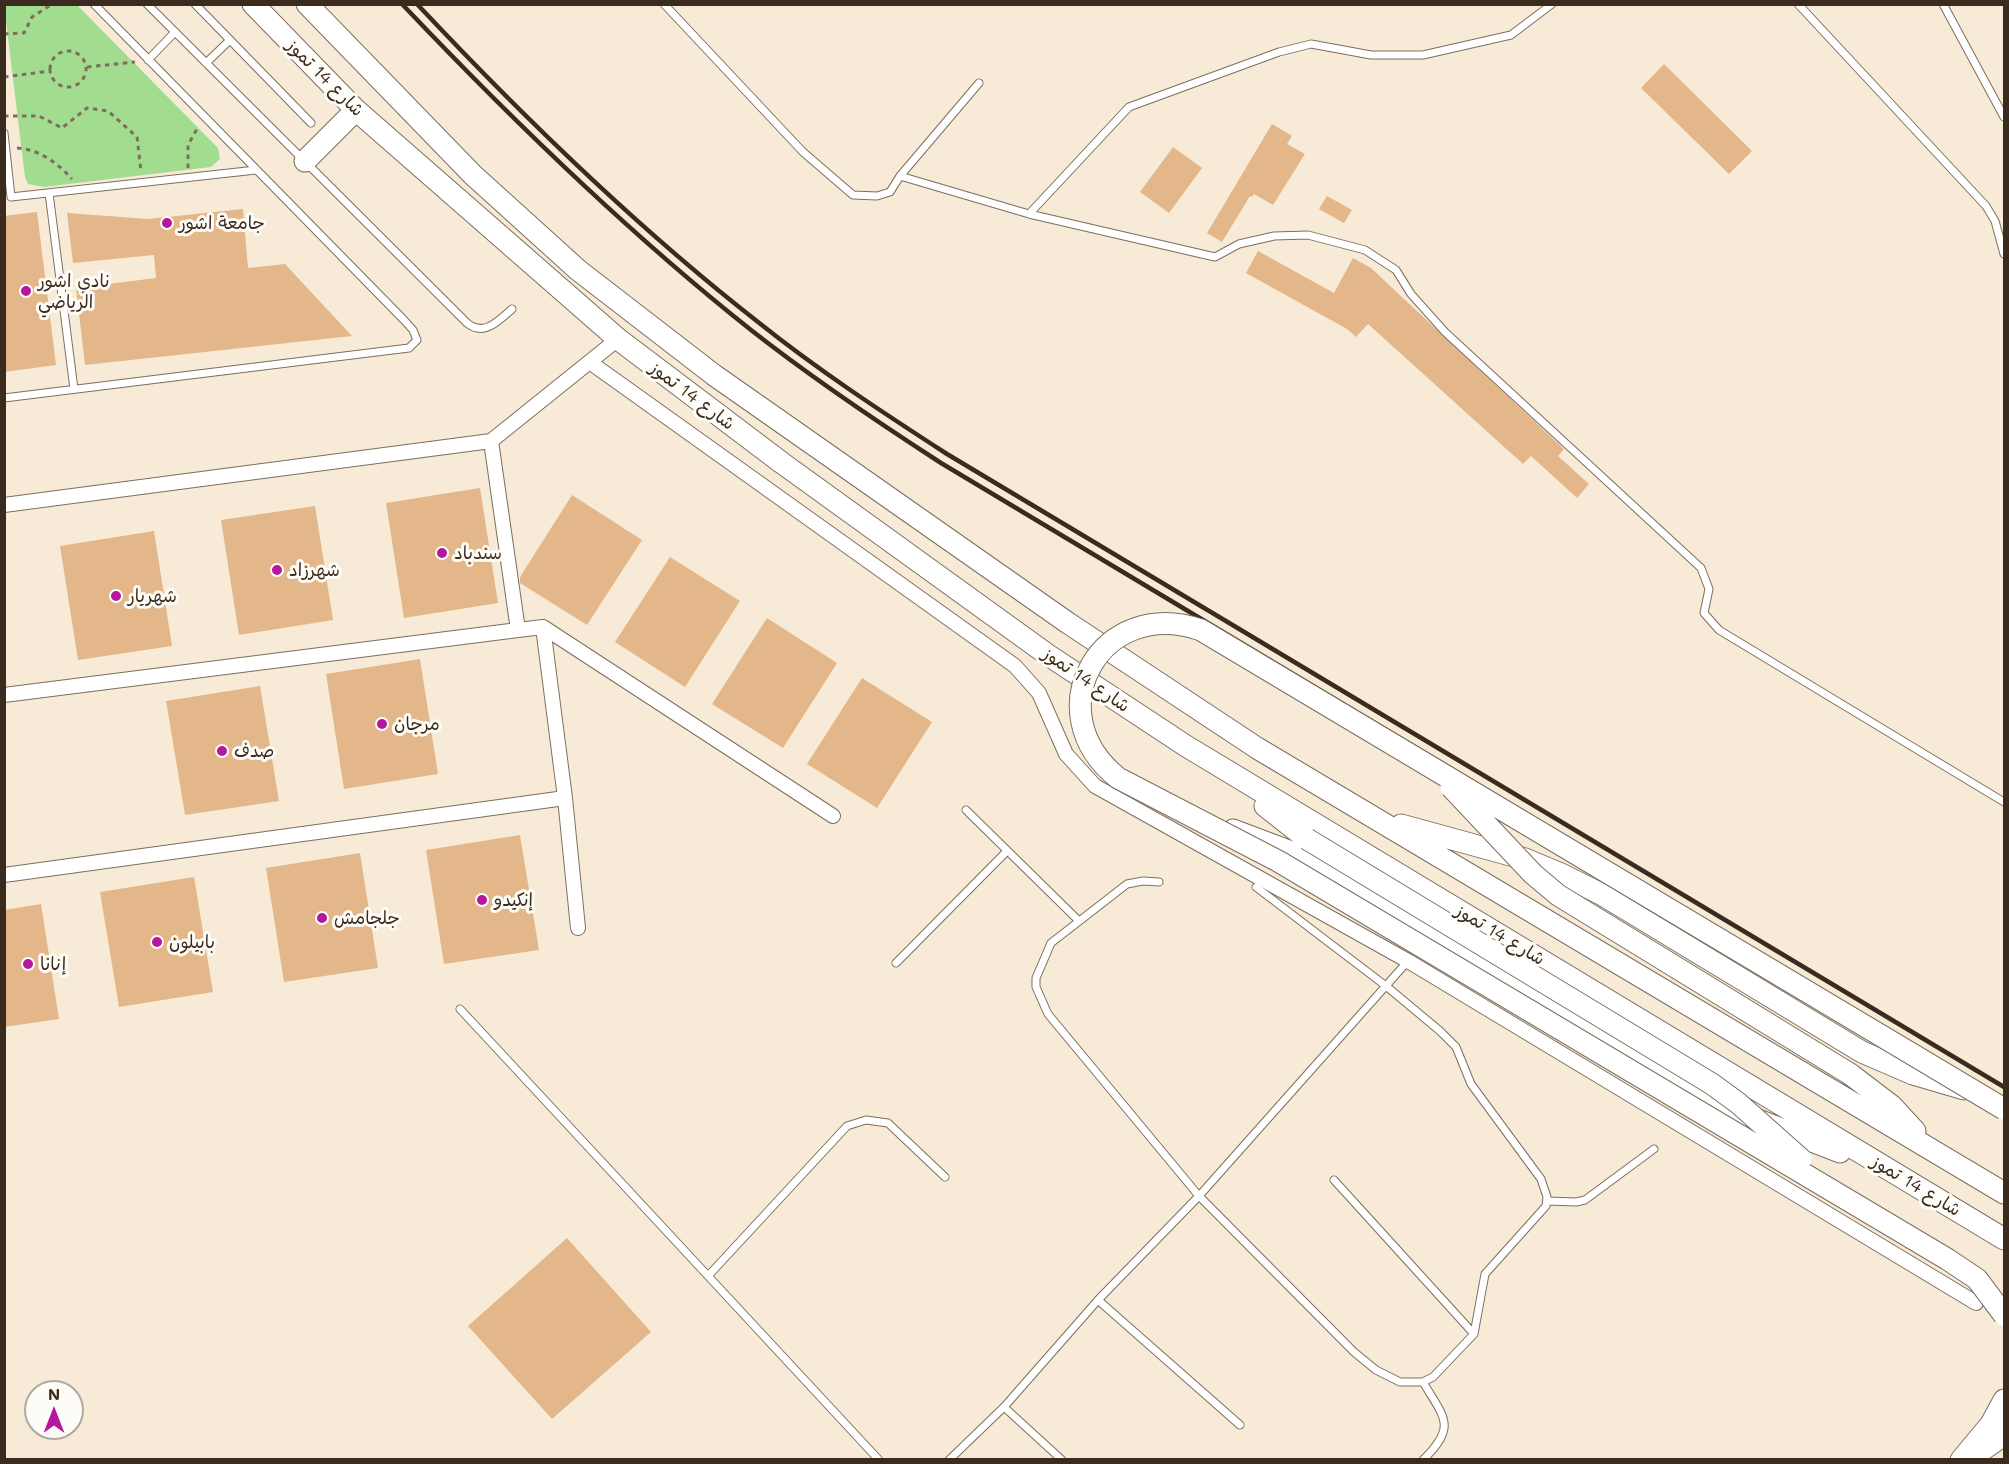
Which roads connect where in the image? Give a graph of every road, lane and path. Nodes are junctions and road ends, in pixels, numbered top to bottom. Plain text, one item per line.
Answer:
1 (52, 4) edge
2 (94, 4) edge
3 (147, 4) edge
4 (195, 4) edge
5 (253, 4) edge
6 (307, 4) edge
7 (664, 4) edge
8 (1552, 4) edge
9 (1798, 4) edge
10 (1944, 4) edge
11 (175, 32) junction
12 (4, 34) edge
13 (230, 40) junction
14 (148, 60) junction
15 (206, 63) junction
16 (87, 67) junction
17 (50, 72) junction
18 (4, 77) edge
19 (978, 83) dead end
20 (356, 110) junction
21 (4, 116) edge
22 (2004, 117) edge
23 (205, 118) junction
24 (311, 123) dead end
25 (4, 133) edge
26 (6, 148) junction
27 (305, 161) junction
28 (256, 170) junction
29 (900, 176) junction
30 (189, 178) junction
31 (138, 183) junction
32 (81, 190) junction
33 (49, 193) junction
34 (1029, 214) junction
35 (2004, 254) edge
36 (512, 309) dead end
37 (618, 339) junction
38 (591, 363) junction
39 (74, 389) junction
40 (4, 398) edge
41 (491, 441) junction
42 (4, 505) edge
43 (543, 627) junction
44 (518, 630) junction
45 (4, 695) edge
46 (1186, 746) junction
47 (1401, 748) junction
48 (565, 798) junction
49 (2004, 802) edge
50 (1349, 804) junction
51 (1165, 805) junction
52 (966, 810) dead end
53 (833, 816) dead end
54 (1007, 851) junction
55 (4, 875) edge
56 (1159, 882) dead end
57 (1256, 887) dead end
58 (1079, 921) junction
59 (578, 928) dead end
60 (1408, 961) junction
61 (896, 963) dead end
62 (1386, 986) junction
63 (460, 1009) dead end
64 (1998, 1106) edge
65 (1654, 1149) dead end
66 (1960, 1166) junction
67 (1893, 1173) junction
68 (945, 1177) dead end
69 (1334, 1180) dead end
70 (2004, 1193) edge
71 (1199, 1196) junction
72 (1547, 1201) junction
73 (1881, 1219) junction
74 (2004, 1239) edge
75 (708, 1276) junction
76 (1098, 1300) junction
77 (1976, 1303) dead end
78 (2004, 1315) edge
79 (1474, 1334) junction
80 (1423, 1383) junction
81 (2004, 1400) edge
82 (1004, 1407) junction
83 (1240, 1425) dead end
84 (2004, 1435) edge
85 (879, 1460) edge
86 (949, 1460) edge
87 (1062, 1460) edge
88 (1423, 1460) edge
89 (1961, 1460) edge
90 (1968, 1460) edge

1 - 12 path
2 - 14 lane
3 - 11 lane
4 - 13 lane
5 - 20 main road, شارع 14 تموز
6 - 50 main road, شارع 14 تموز
7 - 29 lane
8 - 34 lane
9 - 35 lane
10 - 22 lane
11 - 14 lane
11 - 15 lane
13 - 15 lane
13 - 24 lane
14 - 16 path
14 - 23 lane
15 - 27 lane
16 - 17 path
16 - 17 path
17 - 18 path
19 - 29 lane
20 - 27 main road
20 - 37 main road, شارع 14 تموز
21 - 31 path
23 - 28 lane
23 - 30 path
25 - 26 lane
26 - 32 path
26 - 33 lane
27 - 36 lane
28 - 30 lane
28 - 39 lane
29 - 34 lane
30 - 31 lane
31 - 32 lane
32 - 33 lane
33 - 39 lane
34 - 49 lane
37 - 38 street
37 - 46 main road, شارع 14 تموز
38 - 41 street
38 - 60 street
39 - 40 lane
41 - 42 street
41 - 44 street
43 - 44 street
43 - 48 street
43 - 53 street
44 - 45 street
46 - 67 main road, شارع 14 تموز
46 - 73 main road, bridge
47 - 51 main road, bridge
47 - 64 main road, bridge
47 - 66 main road, bridge
48 - 55 street
48 - 59 street
50 - 64 main road, bridge
50 - 66 main road, شارع 14 تموز
51 - 67 main road, bridge
51 - 73 main road, bridge
52 - 54 lane
54 - 58 lane
54 - 61 lane
56 - 58 lane
57 - 62 lane
58 - 71 lane
60 - 62 lane
60 - 77 street
62 - 71 lane
62 - 72 lane
63 - 75 lane
65 - 72 lane
66 - 70 main road, شارع 14 تموز
67 - 74 main road, شارع 14 تموز
68 - 75 lane
69 - 79 lane
71 - 76 lane
71 - 80 lane
72 - 79 lane
73 - 78 main road, bridge
75 - 85 lane
76 - 82 lane
76 - 83 lane
79 - 80 lane
80 - 88 lane
81 - 89 main road
82 - 86 lane
82 - 87 lane
84 - 90 main road

